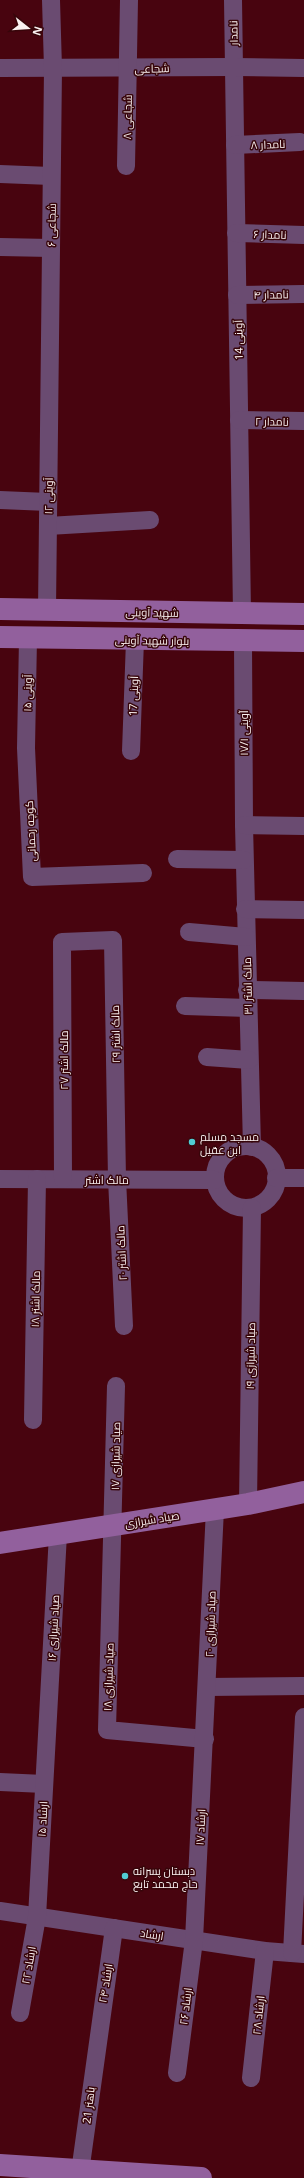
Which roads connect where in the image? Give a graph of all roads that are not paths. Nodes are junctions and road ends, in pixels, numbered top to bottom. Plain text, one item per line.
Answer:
1 (51, 0) edge
2 (129, 0) edge
3 (232, 0) edge
4 (234, 67) junction
5 (0, 68) edge
6 (53, 68) junction
7 (128, 68) junction
8 (304, 68) edge
9 (300, 142) dead end
10 (235, 145) junction
11 (126, 166) dead end
12 (0, 174) edge
13 (51, 176) junction
14 (236, 233) junction
15 (304, 235) edge
16 (0, 247) edge
17 (51, 248) junction
18 (304, 294) edge
19 (237, 295) junction
20 (49, 381) joint
21 (239, 420) junction
22 (304, 421) edge
23 (0, 500) edge
24 (48, 502) junction
25 (150, 520) dead end
26 (48, 526) junction
27 (0, 609) edge
28 (47, 610) junction
29 (242, 613) junction
30 (304, 614) edge
31 (0, 638) edge
32 (28, 638) junction
33 (135, 640) junction
34 (304, 641) edge
35 (243, 642) junction
36 (26, 748) joint
37 (131, 751) dead end
38 (244, 825) junction
39 (304, 826) edge
40 (177, 859) dead end
41 (244, 860) junction
42 (143, 873) dead end
43 (245, 909) junction
44 (304, 910) edge
45 (189, 932) dead end
46 (246, 937) junction
47 (62, 942) joint
48 (247, 990) junction
49 (304, 991) edge
50 (186, 1006) dead end
51 (248, 1008) junction
52 (207, 1057) dead end
53 (249, 1060) junction
54 (252, 1147) junction
55 (276, 1178) junction
56 (304, 1178) edge
57 (0, 1179) edge
58 (37, 1179) junction
59 (63, 1179) junction
60 (117, 1179) junction
61 (215, 1180) junction
62 (252, 1208) junction
63 (124, 1326) dead end
64 (116, 1386) dead end
65 (33, 1420) dead end
66 (304, 1492) edge
67 (248, 1504) junction
68 (215, 1509) junction
69 (114, 1525) junction
70 (58, 1534) junction
71 (0, 1543) edge
72 (304, 1686) edge
73 (207, 1687) junction
74 (304, 1717) edge
75 (48, 1722) joint
76 (205, 1738) junction
77 (0, 1782) edge
78 (44, 1784) junction
79 (0, 1911) edge
80 (37, 1917) junction
81 (114, 1928) junction
82 (194, 1940) junction
83 (265, 1951) junction
84 (298, 1954) edge
85 (20, 2013) dead end
86 (97, 2038) joint
87 (177, 2073) dead end
88 (251, 2078) dead end
89 (0, 2165) edge
90 (80, 2172) junction
91 (201, 2178) edge

1 - 6 street, شجاعی ۶
2 - 7 street, شجاعی ۸
3 - 4 street, نامدار
4 - 7 street, شجاعی
4 - 8 street, شجاعی
4 - 10 street, آوینی 14
5 - 6 street, شجاعی
6 - 7 street, شجاعی
6 - 13 street, شجاعی ۶
7 - 11 street, شجاعی ۸
9 - 10 street, نامدار ۸
10 - 14 street, آوینی 14
12 - 13 street
13 - 17 street, شجاعی ۶
14 - 15 street, نامدار ۶
14 - 19 street, آوینی 14
16 - 17 street
17 - 20 street, شجاعی ۶
18 - 19 street, نامدار ۴
19 - 21 street, آوینی 14
20 - 24 street, ۱۲ آوینی
21 - 22 street, نامدار ۲
21 - 29 street, آوینی 14
23 - 24 street
24 - 26 street, ۱۲ آوینی
25 - 26 street
26 - 28 street, ۱۲ آوینی
27 - 28 main road, شهید آوینی
28 - 29 main road, شهید آوینی
29 - 30 main road, شهید آوینی
31 - 32 main road, بلوار شهید آوینی
32 - 33 main road, بلوار شهید آوینی
32 - 36 street, آوینی ۱۵
33 - 35 main road, بلوار شهید آوینی
33 - 37 street, آوینی 17
34 - 35 main road, بلوار شهید آوینی
35 - 38 street, آوینی ۱۷/۱
36 - 42 street, کوچه رحمانی
38 - 39 street
38 - 41 street, مالک اشتر ۳۱
40 - 41 street
41 - 43 street, مالک اشتر ۳۱
43 - 44 street
43 - 46 street, مالک اشتر ۳۱
45 - 46 street
46 - 48 street, مالک اشتر ۳۱
47 - 59 street, مالک اشتر ۲۷
47 - 60 street, مالک اشتر ۲۹
48 - 49 street
48 - 51 street, مالک اشتر ۳۱
50 - 51 street
51 - 53 street, مالک اشتر ۳۱
52 - 53 street
53 - 54 street, مالک اشتر ۳۱
54 - 55 street
54 - 61 street
55 - 56 street
55 - 62 street
57 - 58 street, مالک اشتر
58 - 59 street, مالک اشتر
58 - 65 street, مالک اشتر ۱۸
59 - 60 street, مالک اشتر
60 - 61 street, مالک اشتر
60 - 63 street, مالک اشتر ۲۰
61 - 62 street
62 - 67 street, صیاد شیرازی ۱۹
64 - 69 street, صیاد شیرازی ۱۷
66 - 67 main road, صیاد شیرازی
67 - 68 main road, صیاد شیرازی
68 - 69 main road, صیاد شیرازی
68 - 73 street, صیاد شیرازی ۲۰
69 - 70 main road, صیاد شیرازی
69 - 76 street, صیاد شیرازی ۱۸
70 - 71 main road, صیاد شیرازی
70 - 75 street, صیاد شیرازی ۱۶
72 - 73 street
73 - 76 street, صیاد شیرازی ۲۰
74 - 84 street
75 - 78 street, ارشاد ۱۵
76 - 82 street, ارشاد ۱۷
77 - 78 street
78 - 80 street, ارشاد ۱۵
79 - 80 street, ارشاد
80 - 81 street, ارشاد
80 - 85 street, ارشاد ۲۲
81 - 82 street, ارشاد
81 - 86 street, ارشاد ۲۴
82 - 83 street, ارشاد
82 - 87 street, ارشاد ۲۶
83 - 84 street, ارشاد
83 - 88 street, ارشاد ۲۸
86 - 90 street, باهنر 21
89 - 90 main road
90 - 91 main road

